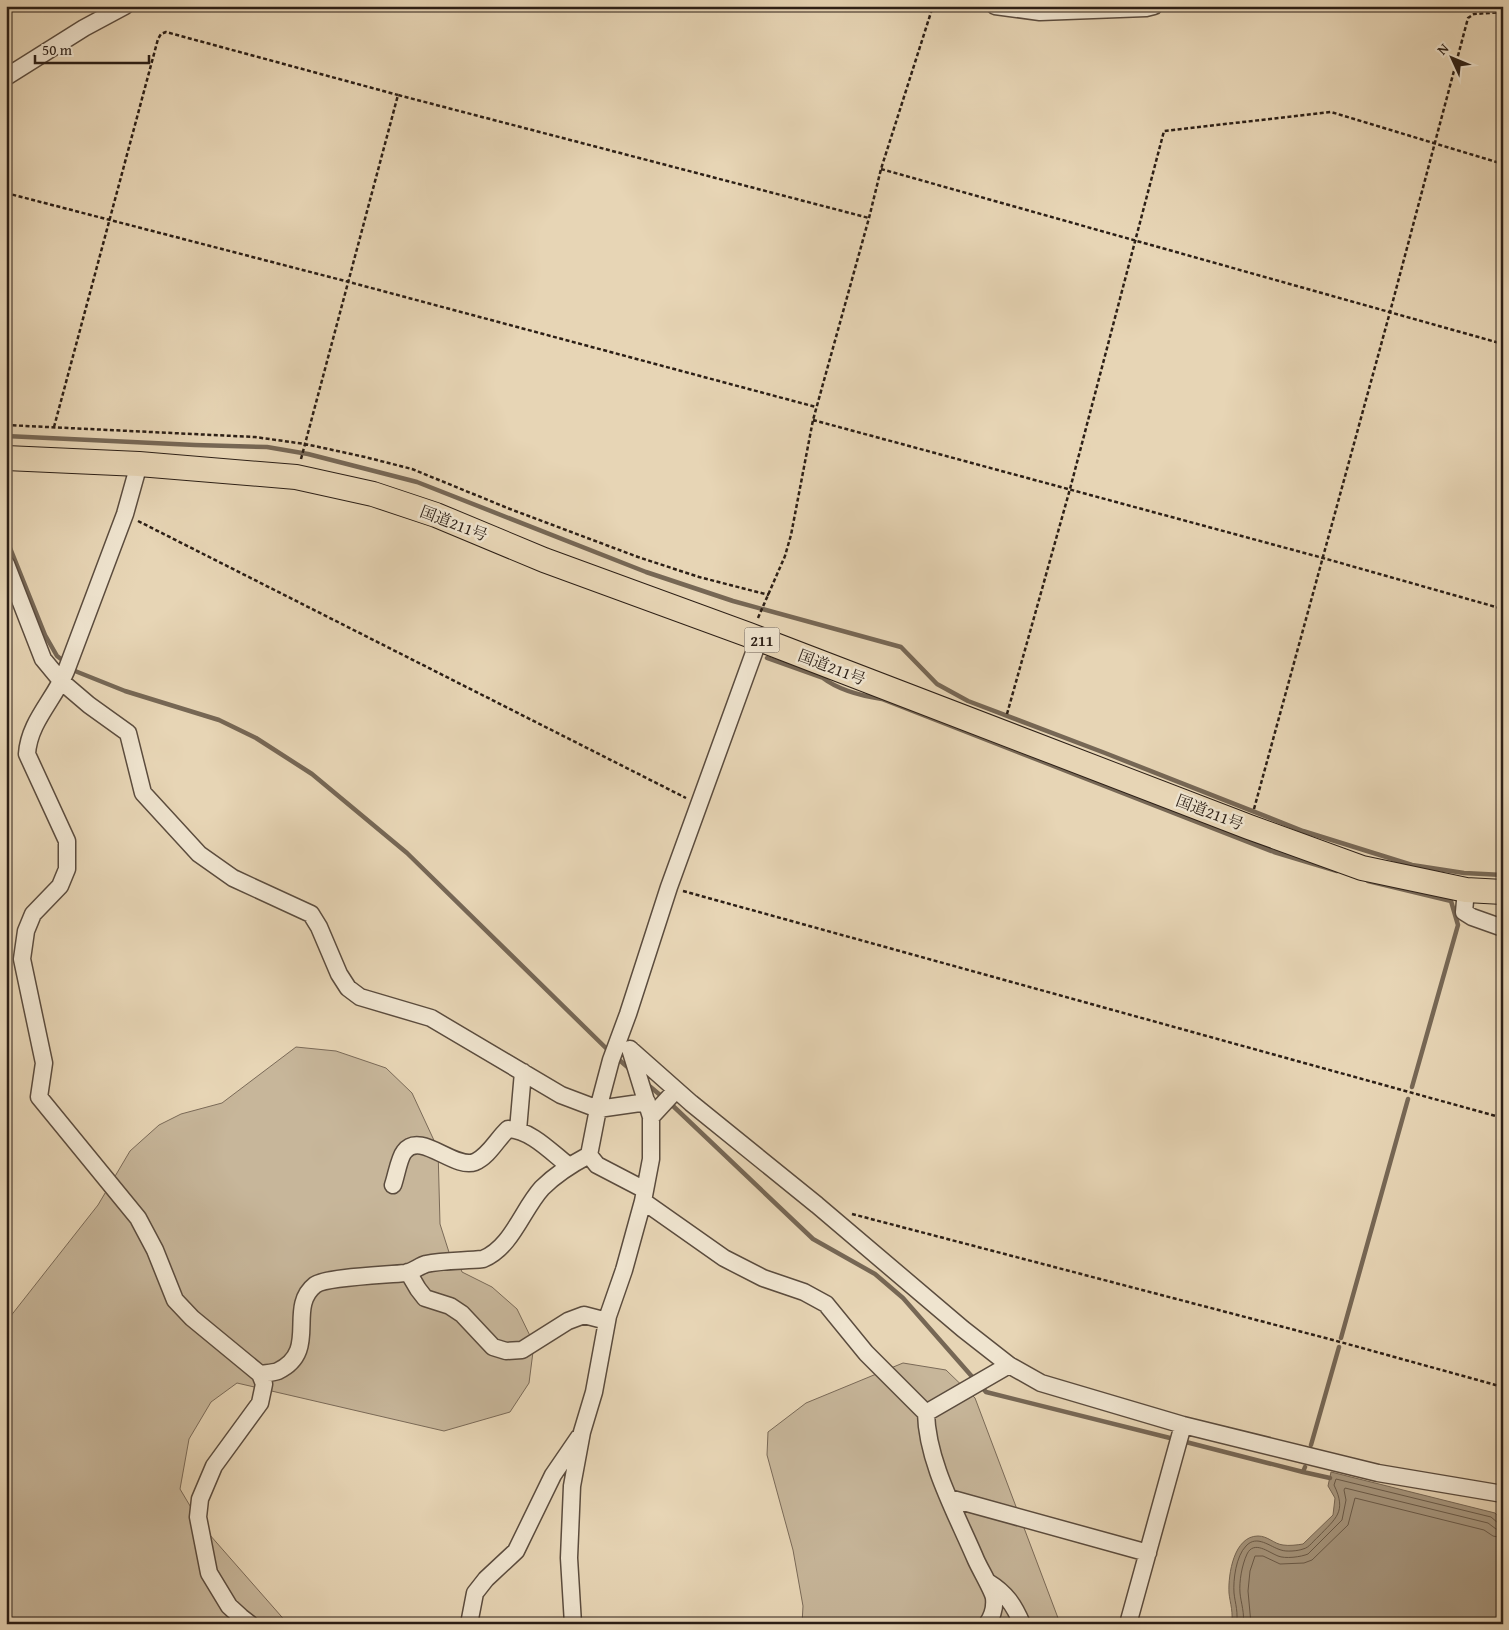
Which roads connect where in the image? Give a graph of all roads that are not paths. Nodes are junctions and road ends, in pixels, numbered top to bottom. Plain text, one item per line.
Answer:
1 (125, 6) edge
2 (995, 6) edge
3 (1154, 6) edge
4 (6, 78) edge
5 (6, 458) edge
6 (139, 464) junction
7 (6, 564) edge
8 (754, 637) junction
9 (66, 671) junction
10 (1466, 890) junction
11 (1503, 892) edge
12 (1503, 928) edge
13 (623, 1055) junction
14 (523, 1072) junction
15 (658, 1100) junction
16 (598, 1108) junction
17 (518, 1130) junction
18 (589, 1155) junction
19 (569, 1166) junction
20 (393, 1185) dead end
21 (644, 1196) junction
22 (408, 1272) junction
23 (608, 1321) junction
24 (1009, 1365) junction
25 (260, 1374) junction
26 (926, 1412) junction
27 (582, 1432) junction
28 (1180, 1437) junction
29 (1503, 1494) edge
30 (949, 1498) junction
31 (1148, 1553) junction
32 (985, 1579) junction
33 (250, 1624) edge
34 (469, 1624) edge
35 (573, 1624) edge
36 (987, 1624) edge
37 (1022, 1624) edge
38 (1128, 1624) edge

1 - 4 street
2 - 3 street
5 - 6 highway, 国道211号 / 211
6 - 8 highway, 国道211号 / 211
6 - 9 street
7 - 9 street
8 - 10 highway, 国道211号 / 211
8 - 13 street
9 - 14 street
9 - 25 street
10 - 11 highway, 国道211号 / 211
10 - 12 street
13 - 15 street
13 - 15 street
13 - 16 street
14 - 16 street
14 - 17 street
15 - 16 street
15 - 21 street
15 - 24 street
16 - 18 street
17 - 19 street
17 - 20 street
18 - 19 street
18 - 21 street
19 - 22 street
21 - 23 street
21 - 26 street
22 - 23 street
22 - 25 street
23 - 27 street
24 - 26 street
24 - 28 street
25 - 33 street
26 - 30 street
27 - 34 street
27 - 35 street
28 - 29 street
28 - 31 street
30 - 31 street
30 - 32 street
31 - 38 street
32 - 36 street
32 - 37 street

